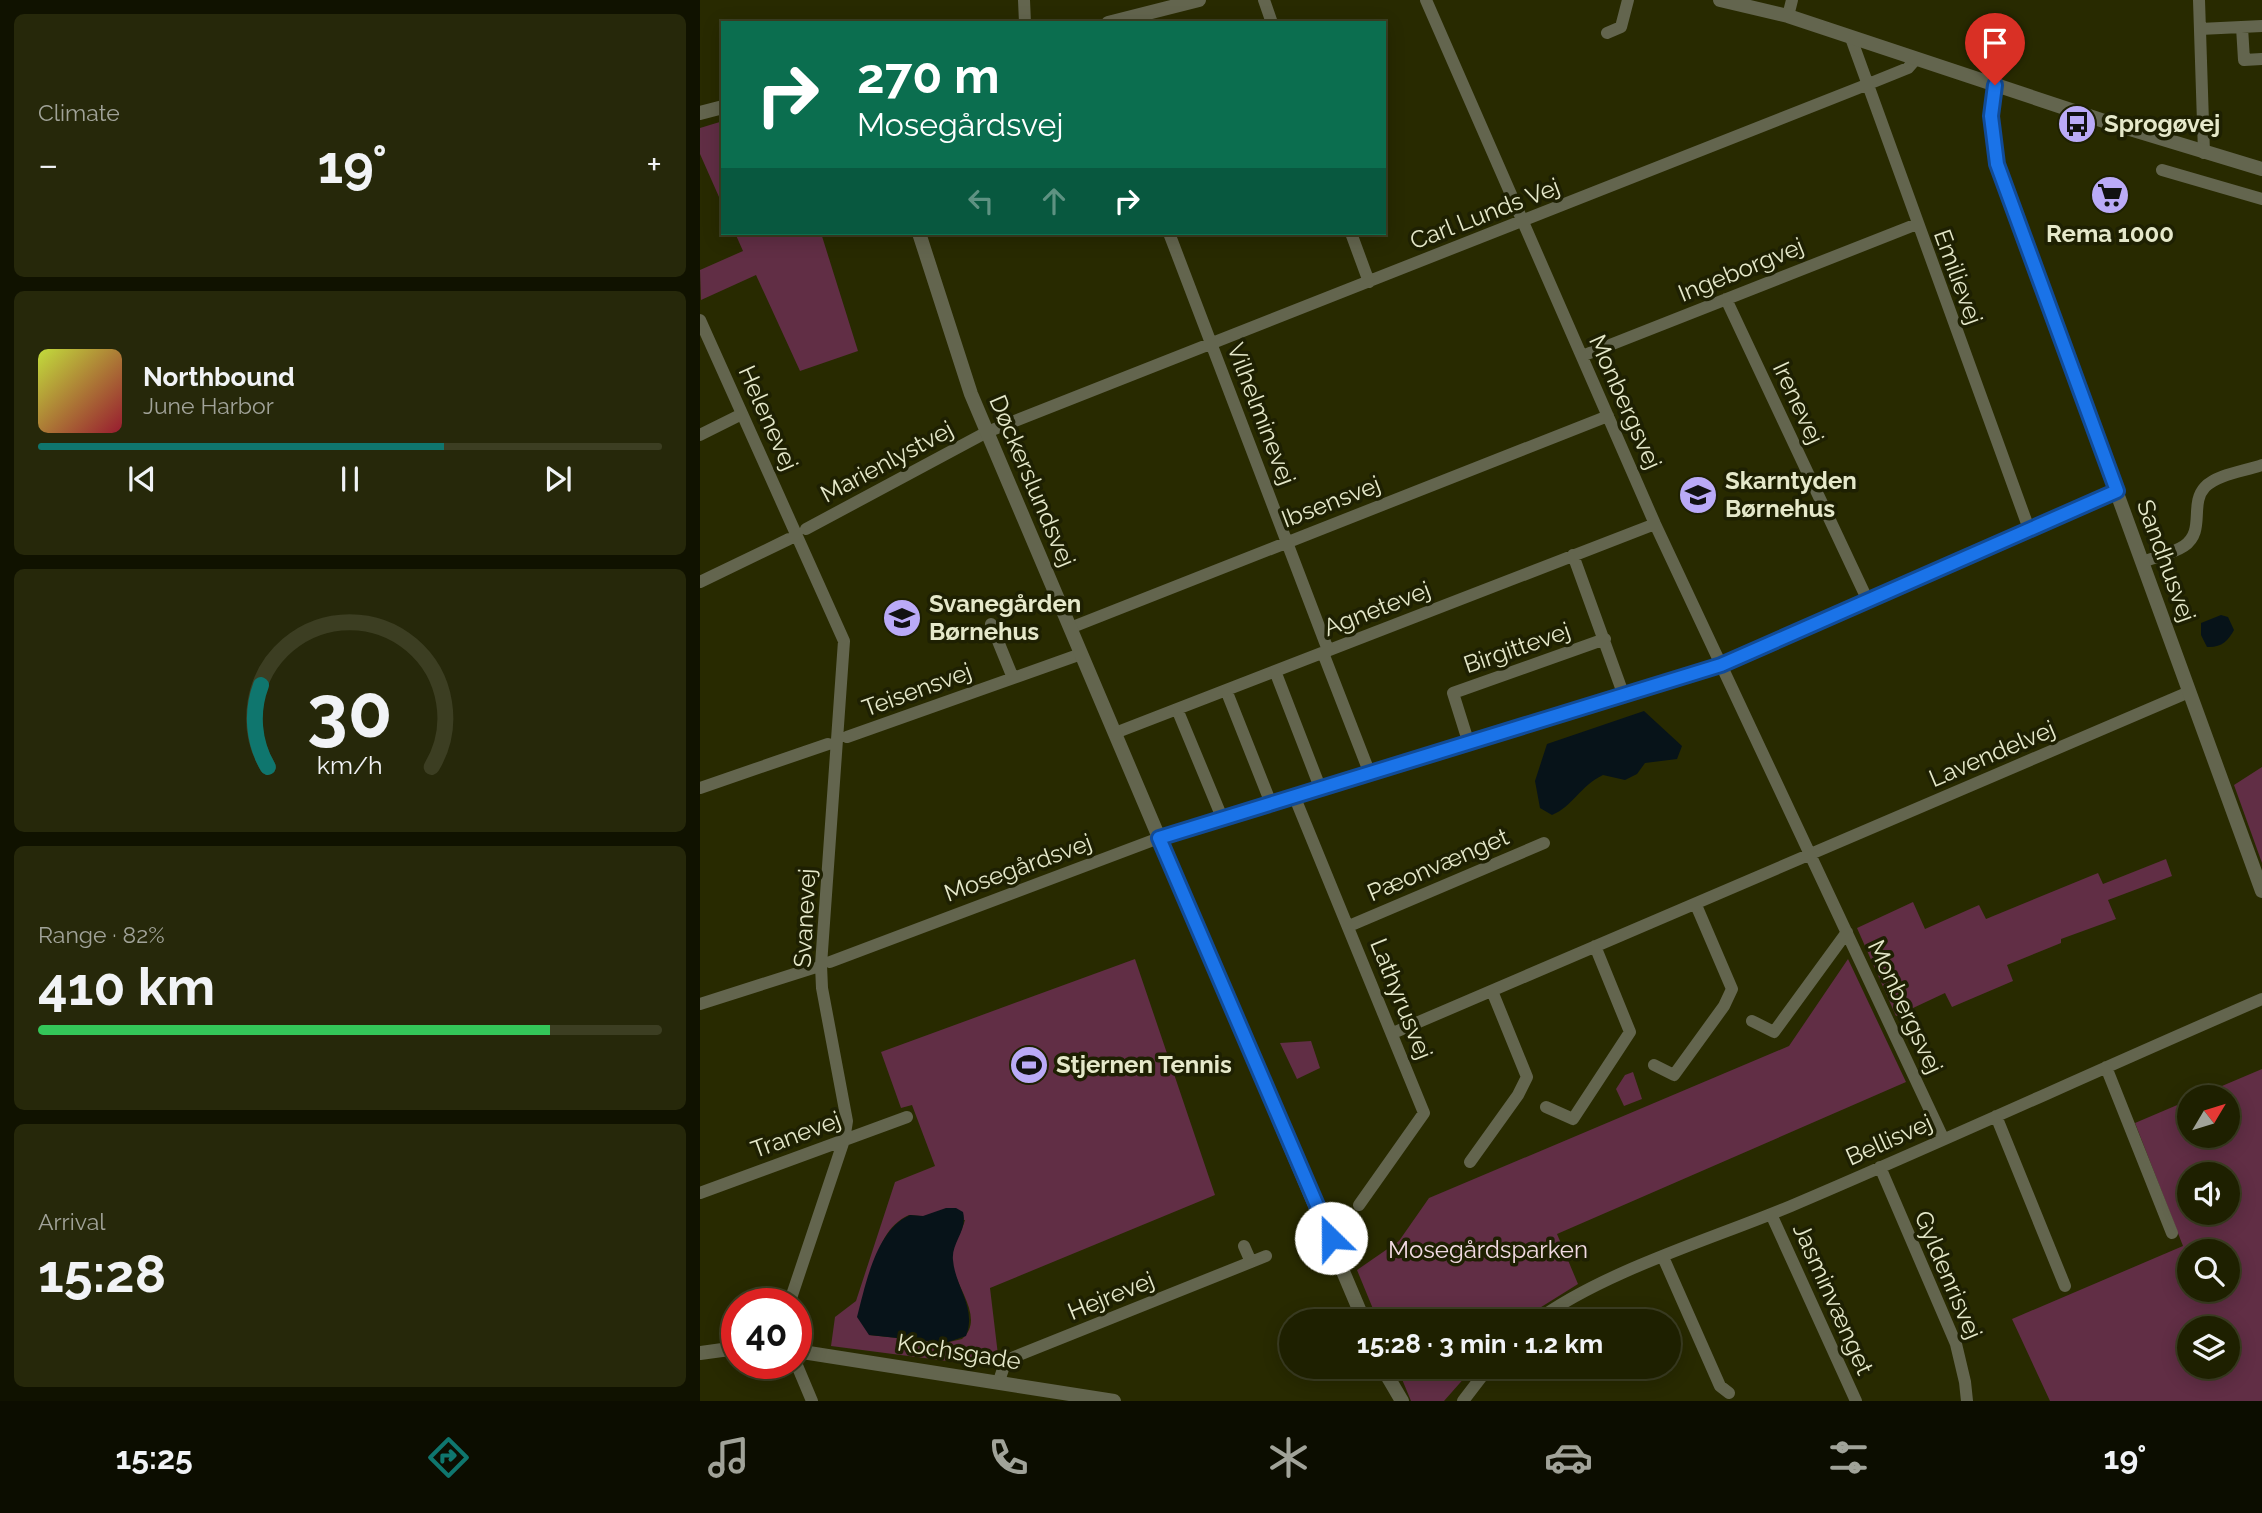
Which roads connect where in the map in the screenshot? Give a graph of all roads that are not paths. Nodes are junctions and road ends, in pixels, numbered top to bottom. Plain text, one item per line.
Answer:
1 (1024, 0) edge
2 (1199, 0) edge
3 (1264, 0) edge
4 (1426, 0) edge
5 (1628, 0) edge
6 (1720, 0) edge
7 (1791, 0) edge
8 (2199, 0) edge
9 (1788, 16) junction
10 (1025, 21) edge
11 (1116, 21) edge
12 (1271, 21) edge
13 (2262, 26) edge
14 (2242, 27) junction
15 (2200, 29) junction
16 (1607, 33) dead end
17 (1851, 38) junction
18 (2262, 59) edge
19 (1915, 60) junction
20 (1866, 85) junction
21 (1995, 85) junction
22 (721, 108) edge
23 (700, 113) edge
24 (2204, 153) junction
25 (2262, 169) edge
26 (2162, 170) dead end
27 (2262, 198) edge
28 (1522, 222) junction
29 (1917, 224) junction
30 (920, 235) edge
31 (1170, 235) edge
32 (1352, 235) edge
33 (1369, 282) junction
34 (1726, 299) junction
35 (700, 320) edge
36 (1210, 344) junction
37 (1582, 356) junction
38 (742, 414) junction
39 (1608, 416) junction
40 (987, 432) junction
41 (700, 435) edge
42 (2262, 466) edge
43 (2117, 491) junction
44 (1655, 524) junction
45 (2029, 529) junction
46 (798, 534) junction
47 (1287, 542) junction
48 (1573, 555) junction
49 (2142, 562) junction
50 (700, 582) edge
51 (1868, 601) junction
52 (990, 624) dead end
53 (1070, 628) junction
54 (1605, 639) junction
55 (1325, 652) junction
56 (1081, 654) junction
57 (1721, 665) junction
58 (1275, 671) junction
59 (1013, 678) junction
60 (1226, 690) junction
61 (2189, 692) junction
62 (1624, 696) junction
63 (1177, 709) junction
64 (1115, 733) junction
65 (847, 737) dead end
66 (828, 744) dead end
67 (1469, 744) junction
68 (1370, 774) junction
69 (700, 788) edge
70 (1321, 790) junction
71 (1295, 798) junction
72 (1272, 806) junction
73 (1223, 820) junction
74 (1159, 838) junction
75 (1544, 843) dead end
76 (1811, 853) junction
77 (2262, 891) edge
78 (1696, 905) junction
79 (1349, 926) junction
80 (1847, 932) junction
81 (1595, 946) junction
82 (830, 962) dead end
83 (813, 968) dead end
84 (1492, 991) junction
85 (2262, 999) edge
86 (700, 1004) edge
87 (1752, 1021) dead end
88 (1393, 1033) junction
89 (1654, 1065) dead end
90 (2106, 1067) junction
91 (1546, 1107) dead end
92 (1996, 1116) junction
93 (907, 1117) dead end
94 (1943, 1138) junction
95 (844, 1139) junction
96 (1470, 1162) dead end
97 (1880, 1167) junction
98 (700, 1193) edge
99 (1359, 1205) dead end
100 (1771, 1214) junction
101 (2172, 1233) dead end
102 (1244, 1246) dead end
103 (1266, 1256) dead end
104 (1663, 1257) junction
105 (1251, 1262) junction
106 (2064, 1286) dead end
107 (794, 1288) edge
108 (1359, 1309) edge
109 (1556, 1309) edge
110 (721, 1350) edge
111 (700, 1353) edge
112 (812, 1353) edge
113 (803, 1379) edge
114 (1386, 1379) edge
115 (1389, 1379) edge
116 (1479, 1379) edge
117 (999, 1381) junction
118 (1471, 1388) junction
119 (1729, 1393) dead end
120 (812, 1401) edge
121 (1114, 1401) edge
122 (1392, 1401) edge
123 (1402, 1401) edge
124 (1455, 1401) edge
125 (1463, 1401) edge
126 (1856, 1401) edge
127 (1967, 1401) edge

1 - 10 street
2 - 11 street
3 - 12 street
4 - 28 street, Monbergsvej
5 - 16 street
6 - 9 street
7 - 9 street
8 - 15 street
9 - 17 street
13 - 14 street
14 - 15 street
14 - 18 street
15 - 24 street
17 - 19 street
17 - 20 street, Emilievej
19 - 20 street, Carl Lunds Vej
19 - 21 street
20 - 28 street, Carl Lunds Vej
20 - 29 street, Emilievej
21 - 24 street
21 - 43 street, Sandhusvej
22 - 23 street
24 - 25 street
26 - 27 street
28 - 33 street, Carl Lunds Vej
28 - 37 street, Monbergsvej
29 - 34 street, Ingeborgvej
29 - 45 street, Emilievej
30 - 40 street, Døckerslundsvej
31 - 36 street, Vilhelminevej
32 - 33 street
33 - 36 street, Carl Lunds Vej
34 - 37 street, Ingeborgvej
34 - 51 street, Irenevej
35 - 38 street, Helenevej
36 - 40 street, Carl Lunds Vej
36 - 47 street, Vilhelminevej
37 - 39 street, Monbergsvej
38 - 41 street
38 - 46 street, Helenevej
39 - 44 street, Monbergsvej
39 - 47 street, Ibsensvej
40 - 46 street, Marienlystvej
40 - 53 street, Døckerslundsvej
42 - 49 street
43 - 45 street, Mosegårdsvej
43 - 49 street, Sandhusvej
44 - 48 street, Agnetevej
44 - 57 street, Monbergsvej
45 - 51 street, Mosegårdsvej
46 - 50 street, Marienlystvej
46 - 95 street, Svanevej
47 - 53 street, Ibsensvej
47 - 55 street, Vilhelminevej
48 - 54 street, Birgittevej
48 - 55 street, Agnetevej
49 - 61 street, Sandhusvej
51 - 57 street, Mosegårdsvej
52 - 59 street
53 - 56 street, Døckerslundsvej
54 - 62 street, Birgittevej
54 - 67 street, Birgittevej
55 - 58 street, Agnetevej
55 - 68 street
56 - 59 street, Teisensvej
56 - 64 street, Døckerslundsvej
57 - 62 street, Mosegårdsvej
57 - 76 street, Monbergsvej
58 - 60 street, Agnetevej
58 - 70 street
59 - 65 street, Teisensvej
60 - 63 street, Agnetevej
60 - 72 street
61 - 76 street, Lavendelvej
61 - 77 street, Sandhusvej
62 - 67 street, Mosegårdsvej
63 - 64 street, Agnetevej
63 - 73 street
64 - 74 street, Døckerslundsvej
66 - 69 street
67 - 68 street, Mosegårdsvej
68 - 70 street, Mosegårdsvej
70 - 71 street, Mosegårdsvej
71 - 72 street, Mosegårdsvej
71 - 79 street, Lathyrusvej
72 - 73 street, Mosegårdsvej
73 - 74 street, Mosegårdsvej
74 - 82 street, Mosegårdsvej
74 - 108 street, Døckerslundsvej
75 - 79 street, Pæonvænget
76 - 78 street, Lavendelvej
76 - 80 street, Monbergsvej
78 - 81 street, Lavendelvej
78 - 89 street
79 - 88 street, Lathyrusvej
80 - 87 street, Monbergsvej
80 - 94 street, Monbergsvej
81 - 84 street, Lavendelvej
81 - 91 street
83 - 86 street
84 - 88 street, Lavendelvej
84 - 96 street
85 - 90 street, Bellisvej
88 - 99 street, Lathyrusvej
90 - 92 street, Bellisvej
90 - 101 street
92 - 94 street, Bellisvej
92 - 106 street
93 - 95 street, Tranevej
94 - 97 street, Bellisvej
95 - 98 street, Tranevej
95 - 107 street, Svanevej
97 - 100 street, Bellisvej
97 - 127 street, Gyldenrisvej
100 - 104 street, Bellisvej
100 - 126 street, Jasminvænget
102 - 105 street
103 - 105 street, Hejrevej
104 - 109 street, Bellisvej
104 - 119 street
105 - 117 street, Hejrevej
110 - 111 street
112 - 117 street, Kochsgade
113 - 120 street
114 - 122 street
115 - 123 street
116 - 118 street
117 - 121 street, Kochsgade
118 - 124 street
118 - 125 street

